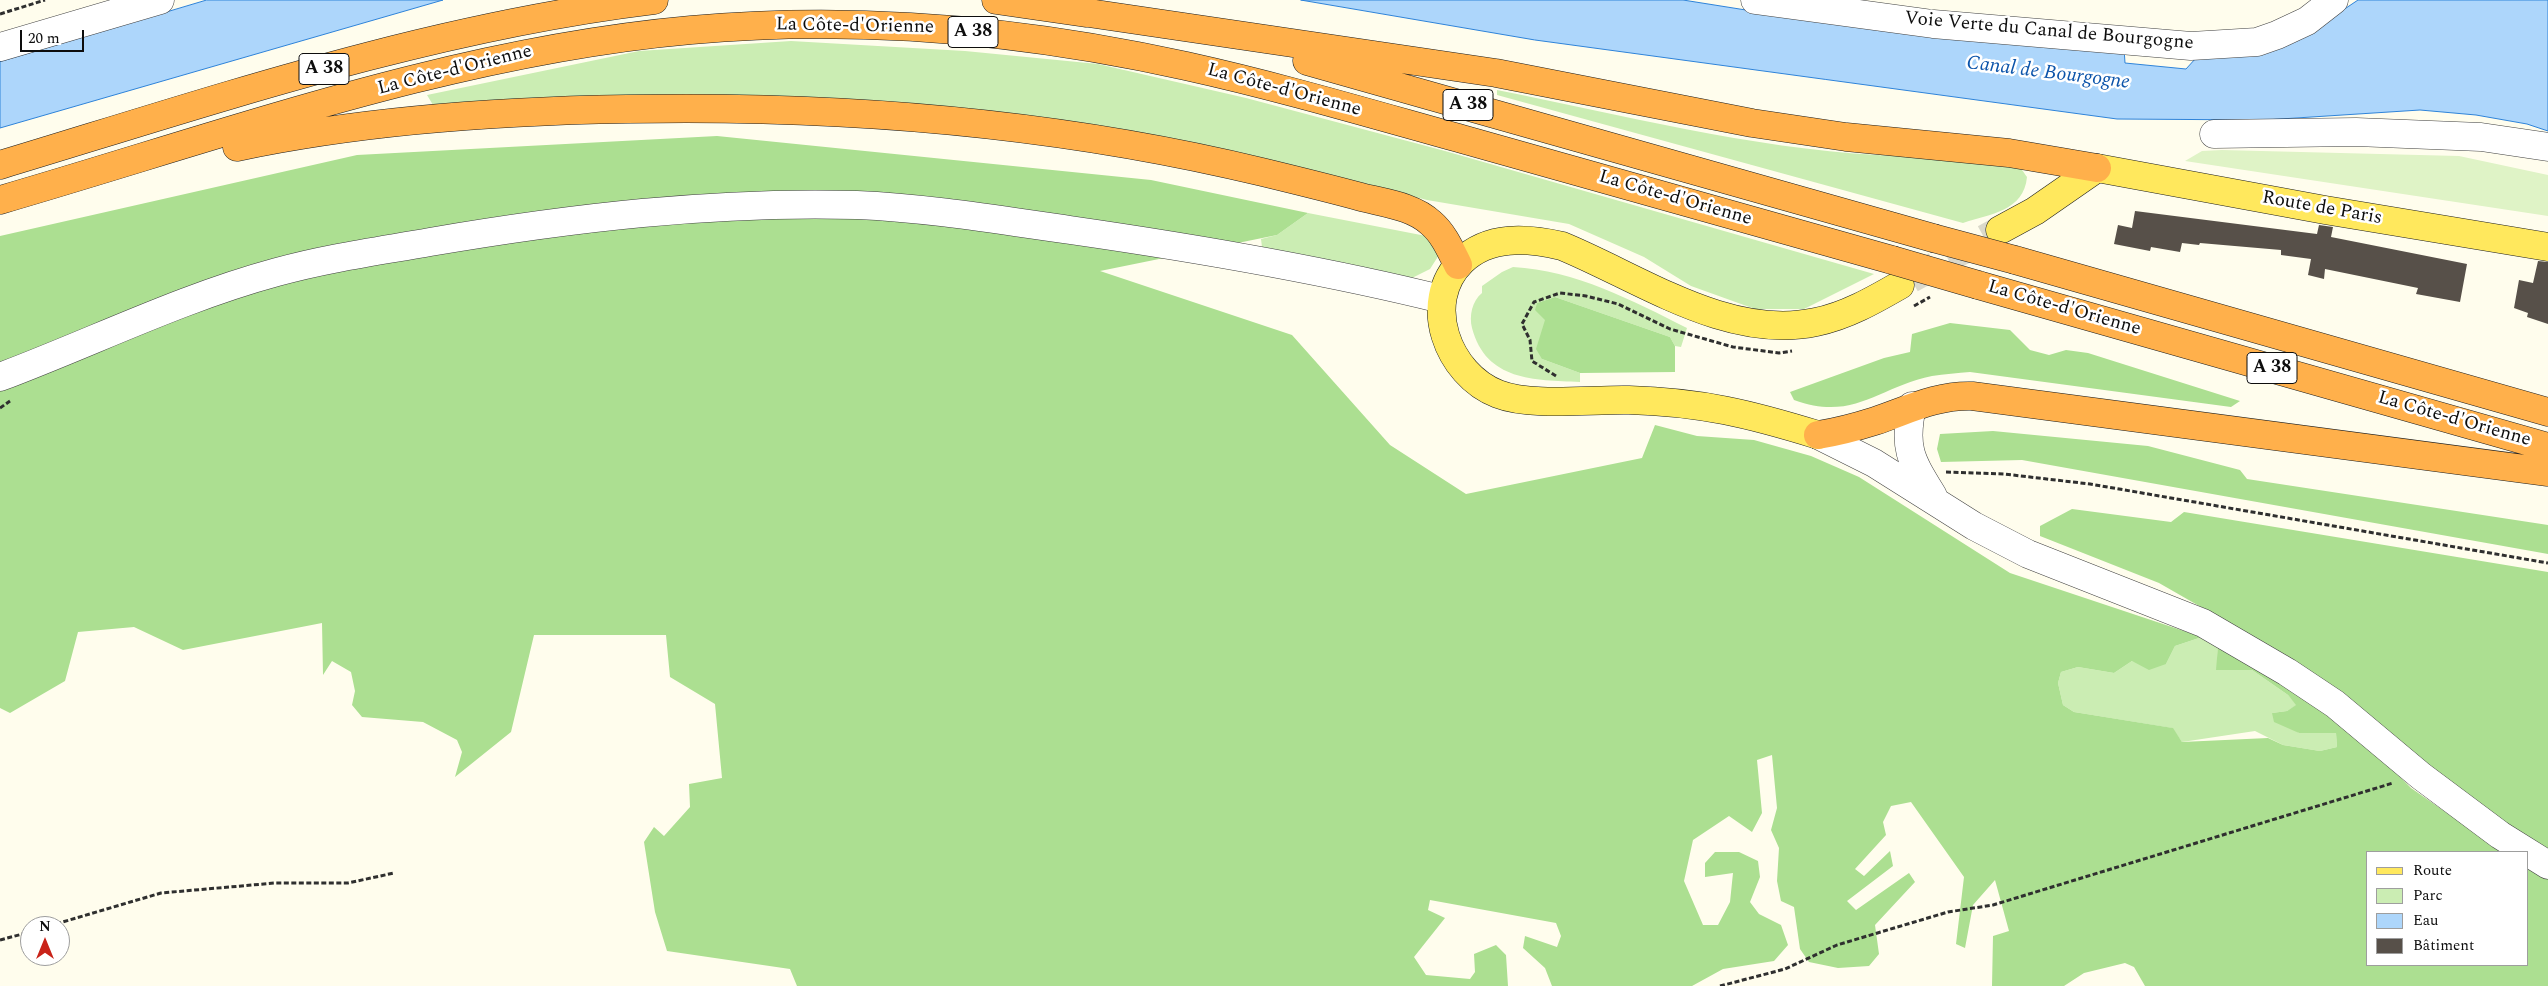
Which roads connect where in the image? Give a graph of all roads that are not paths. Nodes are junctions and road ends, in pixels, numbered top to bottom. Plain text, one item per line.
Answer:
1 (160, 0) edge
2 (654, 0) edge
3 (996, 0) edge
4 (1755, 0) edge
5 (2334, 0) edge
6 (1068, 10) junction
7 (0, 47) edge
8 (2214, 134) dead end
9 (2548, 146) edge
10 (0, 165) edge
11 (2097, 168) junction
12 (46, 187) junction
13 (0, 200) edge
14 (2000, 230) tunnel mouth
15 (2548, 247) edge
16 (1458, 265) junction
17 (1906, 297) tunnel mouth
18 (1441, 299) junction
19 (0, 377) edge
20 (1912, 406) junction
21 (2548, 412) edge
22 (1818, 436) junction
23 (2548, 447) edge
24 (2548, 472) edge
25 (1936, 502) junction
26 (2526, 851) edge
27 (2528, 852) edge
28 (2548, 865) edge

1 - 7 street
2 - 10 highway, La Côte-d'Orienne / A 38
3 - 6 highway, La Côte-d'Orienne / A 38
4 - 5 street, Voie Verte du Canal de Bourgogne
6 - 11 highway
6 - 21 highway, La Côte-d'Orienne / A 38, bridge
8 - 9 street
11 - 14 main road
11 - 15 main road, Route de Paris
12 - 13 highway, La Côte-d'Orienne / A 38
12 - 16 highway
12 - 23 highway, La Côte-d'Orienne / A 38, bridge
16 - 17 main road
16 - 18 main road
18 - 19 street
18 - 22 main road
20 - 22 highway
20 - 24 highway
20 - 25 street
22 - 25 street
25 - 26 street
27 - 28 street

